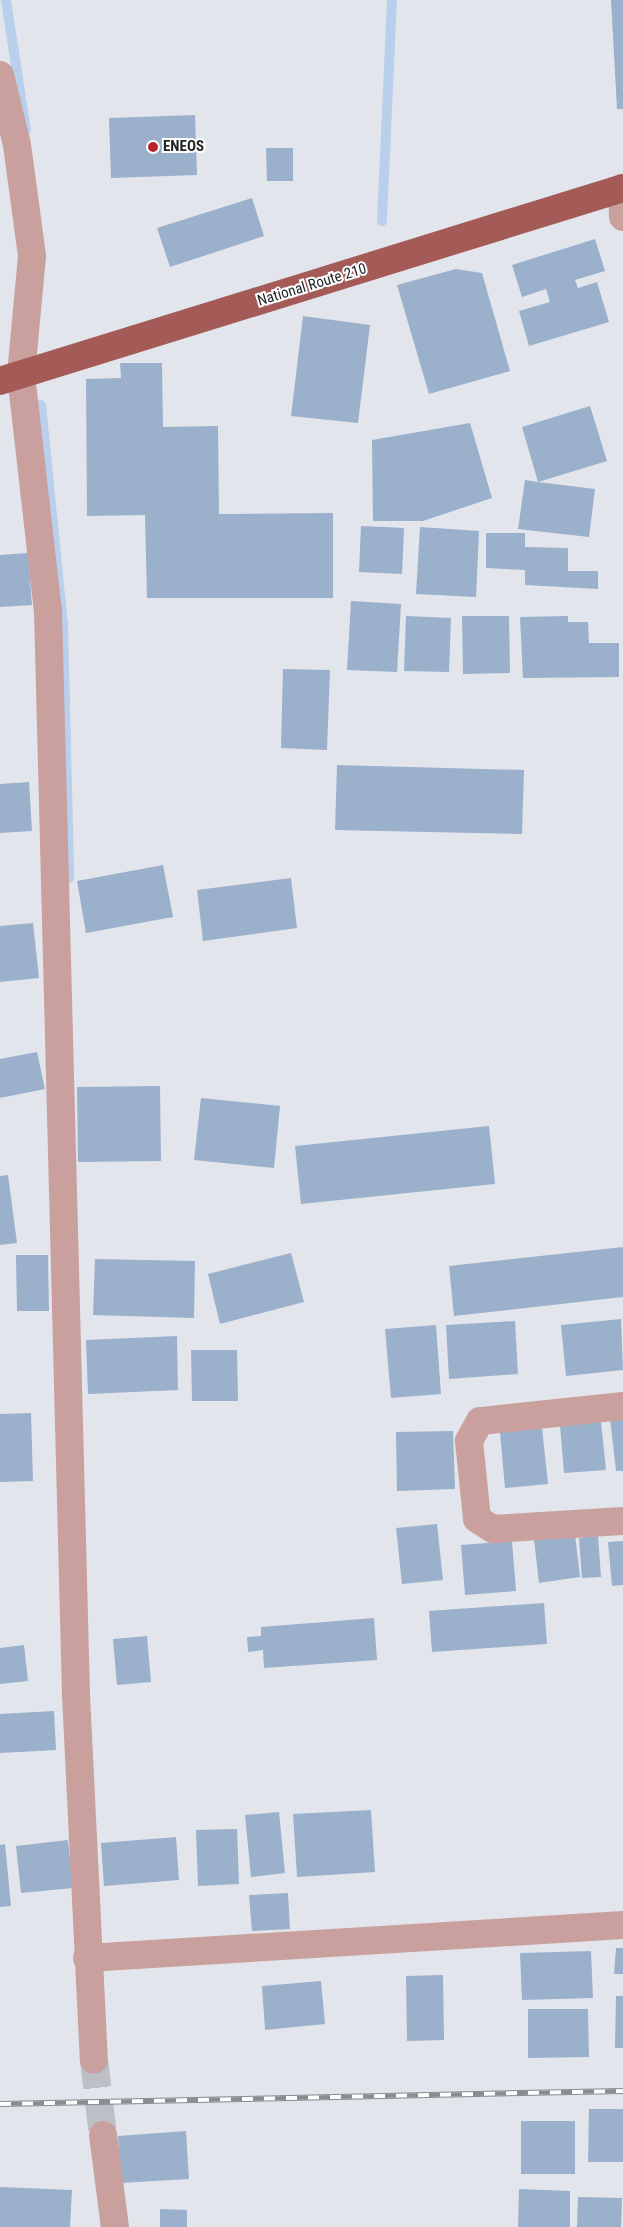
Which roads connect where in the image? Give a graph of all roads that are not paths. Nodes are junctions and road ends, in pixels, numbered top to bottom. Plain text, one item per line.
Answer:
1 (0, 75) edge
2 (623, 188) edge
3 (623, 217) edge
4 (10, 378) edge
5 (623, 1406) edge
6 (623, 1521) edge
7 (623, 1925) edge
8 (87, 1958) junction
9 (94, 2060) tunnel mouth
10 (104, 2135) tunnel mouth
11 (115, 2227) edge

1 - 4 street
2 - 3 street
2 - 4 highway, National Route 210
4 - 8 street
5 - 6 street
7 - 8 street
8 - 9 street
10 - 11 street

